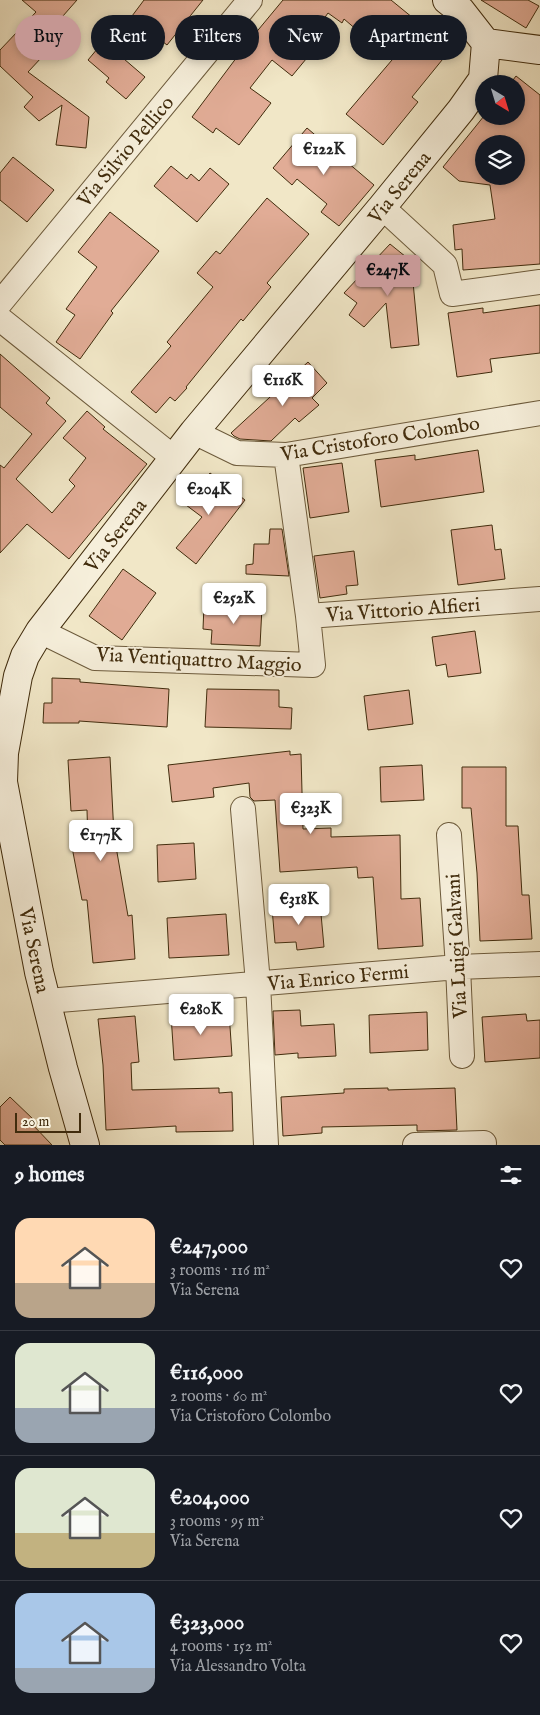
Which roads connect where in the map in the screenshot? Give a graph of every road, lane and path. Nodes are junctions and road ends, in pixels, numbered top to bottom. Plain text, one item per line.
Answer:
1 (250, 0) edge
2 (447, 0) edge
3 (486, 43) junction
4 (540, 50) edge
5 (382, 207) junction
6 (540, 282) edge
7 (0, 303) edge
8 (0, 319) edge
9 (540, 413) edge
10 (194, 432) junction
11 (286, 455) junction
12 (174, 458) junction
13 (540, 599) edge
14 (308, 616) junction
15 (40, 631) junction
16 (2, 751) edge
17 (243, 809) dead end
18 (449, 835) dead end
19 (540, 964) edge
20 (458, 967) junction
21 (258, 983) junction
22 (46, 1002) junction
23 (462, 1056) dead end
24 (484, 1144) dead end
25 (85, 1145) edge
26 (266, 1145) edge
27 (415, 1145) edge

1 - 7 street, Via Silvio Pellico
2 - 3 street
3 - 4 street
3 - 5 street, Via Serena
5 - 6 street
5 - 10 street, Via Serena
8 - 12 street
9 - 11 street, Via Cristoforo Colombo
10 - 11 street, Via Cristoforo Colombo
10 - 12 street, Via Serena
11 - 14 street, Via Vittorio Alfieri
12 - 15 street, Via Serena
13 - 14 street, Via Vittorio Alfieri
14 - 15 street, Via Ventiquattro Maggio
15 - 16 street, Via Serena
16 - 22 street, Via Serena
17 - 21 street
18 - 20 street, Via Luigi Galvani
19 - 20 street, Via Enrico Fermi
20 - 21 street, Via Enrico Fermi
20 - 23 street, Via Luigi Galvani
21 - 22 street, Via Enrico Fermi
21 - 26 street
22 - 25 street, Via Serena
24 - 27 street

